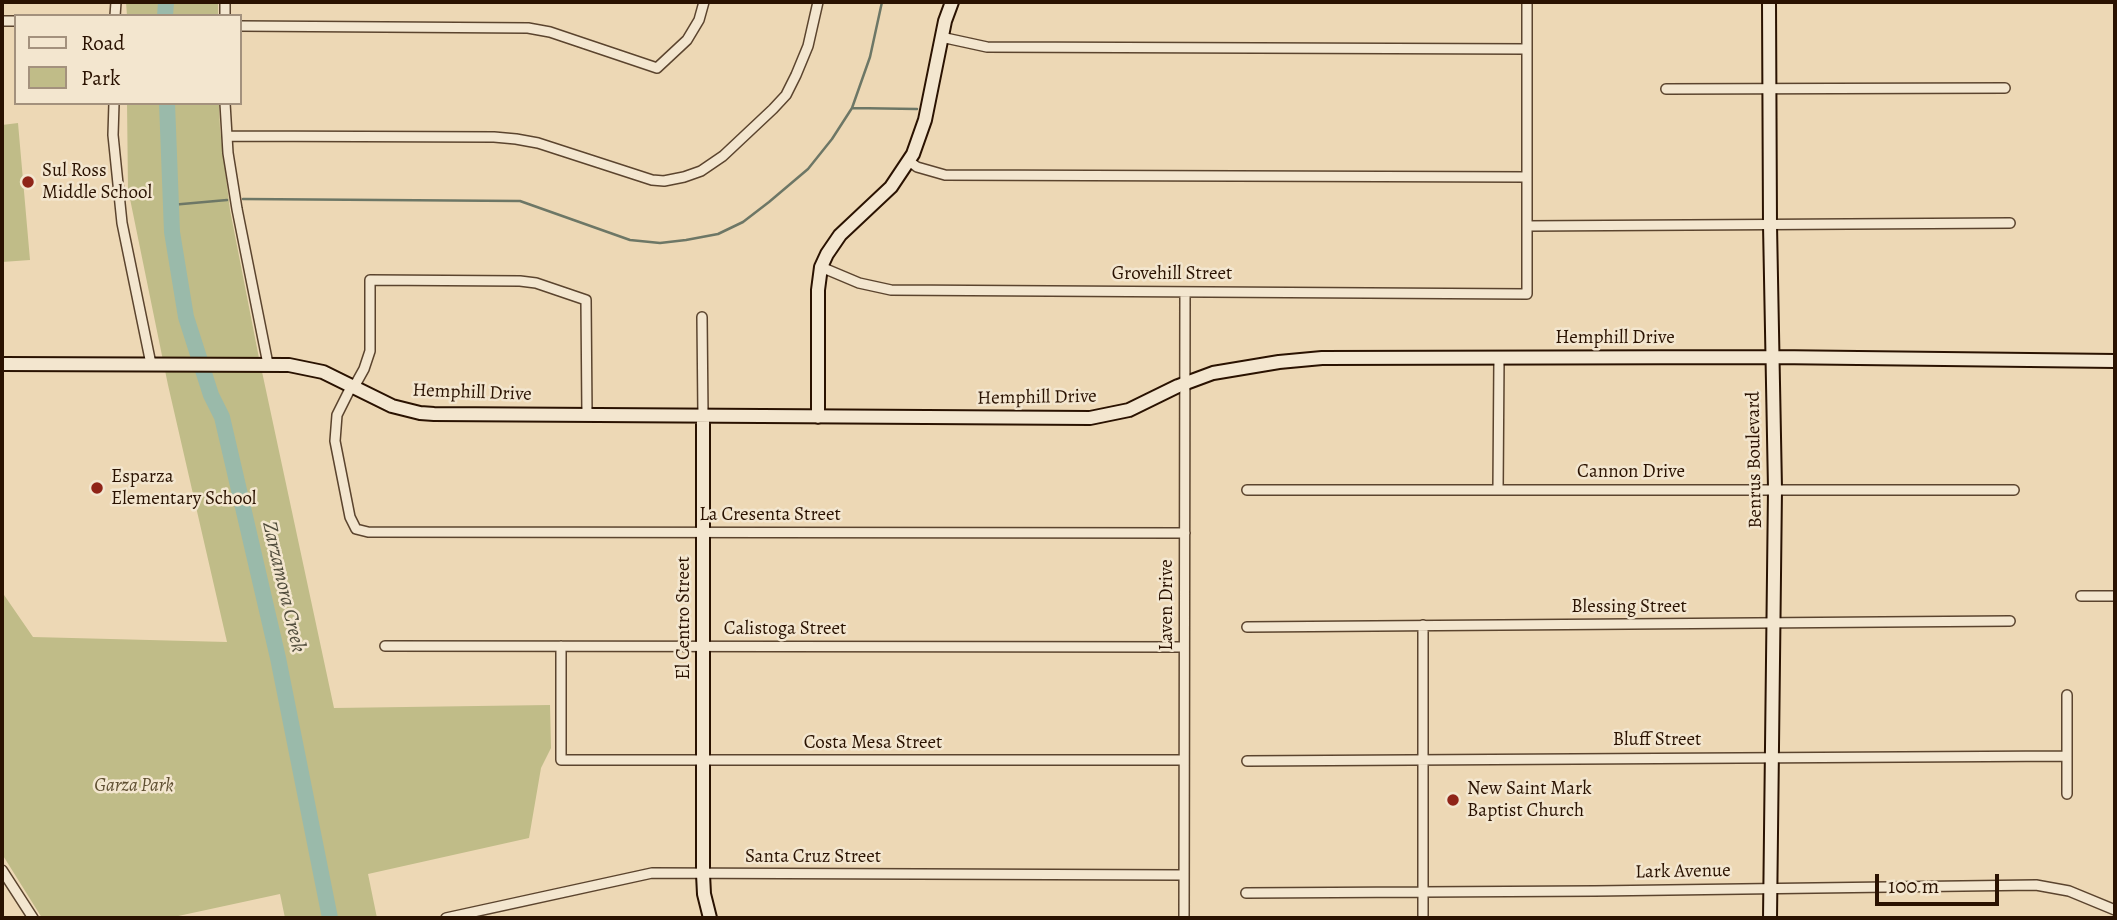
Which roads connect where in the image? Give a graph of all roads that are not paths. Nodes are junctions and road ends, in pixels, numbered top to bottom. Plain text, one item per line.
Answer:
1 (704, 2) edge
2 (818, 2) edge
3 (952, 2) edge
4 (1527, 2) edge
5 (1769, 2) edge
6 (242, 26) edge
7 (941, 37) junction
8 (1527, 49) junction
9 (2005, 88) dead end
10 (1666, 89) dead end
11 (1770, 89) junction
12 (114, 105) edge
13 (225, 105) edge
14 (227, 136) junction
15 (909, 161) junction
16 (1527, 177) junction
17 (2010, 223) dead end
18 (1770, 225) junction
19 (1527, 226) junction
20 (821, 267) junction
21 (1185, 292) junction
22 (702, 317) dead end
23 (1499, 358) junction
24 (1773, 358) junction
25 (2115, 362) edge
26 (268, 363) junction
27 (2, 364) edge
28 (151, 364) junction
29 (1184, 383) junction
30 (353, 386) junction
31 (587, 415) junction
32 (703, 415) junction
33 (818, 417) junction
34 (1247, 489) dead end
35 (1498, 489) junction
36 (1775, 489) junction
37 (2014, 490) dead end
38 (703, 533) junction
39 (1185, 533) junction
40 (2081, 596) dead end
41 (2115, 596) edge
42 (2010, 621) dead end
43 (1775, 623) junction
44 (1423, 625) junction
45 (1247, 627) dead end
46 (386, 646) dead end
47 (561, 646) junction
48 (703, 646) junction
49 (1184, 647) junction
50 (2067, 695) dead end
51 (2067, 756) junction
52 (1772, 757) junction
53 (703, 760) junction
54 (1184, 760) junction
55 (1247, 761) dead end
56 (1423, 761) junction
57 (2067, 794) dead end
58 (2, 870) edge
59 (703, 874) junction
60 (1184, 875) junction
61 (1770, 889) junction
62 (1423, 892) junction
63 (1246, 894) dead end
64 (2115, 910) edge
65 (33, 918) edge
66 (446, 918) edge
67 (709, 918) edge
68 (1184, 918) edge
69 (1423, 918) edge
70 (1770, 918) edge

1 - 6 street
2 - 14 street
3 - 7 street
4 - 8 street
5 - 11 street, Benrus Boulevard
7 - 8 street
7 - 15 street
8 - 16 street
9 - 11 street
10 - 11 street
11 - 18 street, Benrus Boulevard
12 - 28 street
13 - 14 street
14 - 26 street
15 - 16 street
15 - 20 street
16 - 19 street
17 - 18 street
18 - 19 street
18 - 24 street, Benrus Boulevard
19 - 21 street, Grovehill Street
20 - 21 street, Grovehill Street
20 - 33 street
21 - 29 street, Laven Drive
22 - 32 street, El Centro Street
23 - 24 street, Hemphill Drive
23 - 29 street, Hemphill Drive
23 - 35 street
24 - 25 street, Hemphill Drive
24 - 36 street, Benrus Boulevard
26 - 28 street, Hemphill Drive
26 - 30 street, Hemphill Drive
27 - 28 street, Hemphill Drive
29 - 33 street, Hemphill Drive
29 - 39 street, Laven Drive
30 - 31 street, Hemphill Drive
30 - 31 street
30 - 38 street, La Cresenta Street
31 - 32 street, Hemphill Drive
32 - 33 street, Hemphill Drive
32 - 38 street, El Centro Street
34 - 35 street, Cannon Drive
35 - 36 street, Cannon Drive
36 - 37 street, Cannon Drive
36 - 43 street, Benrus Boulevard
38 - 39 street, La Cresenta Street
38 - 48 street, El Centro Street
39 - 49 street, Laven Drive
40 - 41 street
42 - 43 street, Blessing Street
43 - 44 street, Blessing Street
43 - 52 street, Benrus Boulevard
44 - 45 street, Blessing Street
44 - 56 street
46 - 47 street, Calistoga Street
47 - 48 street, Calistoga Street
47 - 53 street, Costa Mesa Street
48 - 49 street, Calistoga Street
48 - 53 street, El Centro Street
49 - 54 street, Laven Drive
50 - 51 street
51 - 52 street, Bluff Street
51 - 57 street
52 - 56 street, Bluff Street
52 - 61 street, Benrus Boulevard
53 - 54 street, Costa Mesa Street
53 - 59 street, El Centro Street
54 - 60 street, Laven Drive
55 - 56 street, Bluff Street
56 - 62 street
58 - 65 street
59 - 60 street, Santa Cruz Street
59 - 66 street, Santa Cruz Street
59 - 67 street, El Centro Street
60 - 68 street, Laven Drive
61 - 62 street, Lark Avenue
61 - 64 street, Lark Avenue
61 - 70 street, Benrus Boulevard
62 - 63 street, Lark Avenue
62 - 69 street

